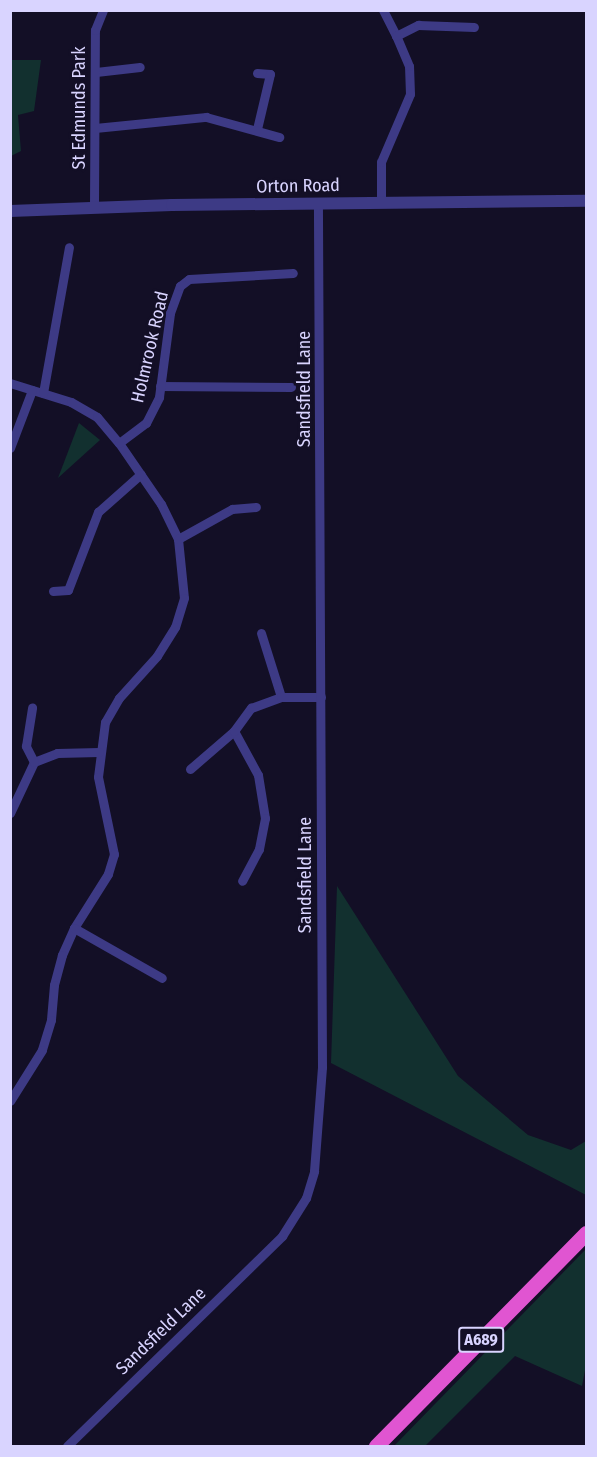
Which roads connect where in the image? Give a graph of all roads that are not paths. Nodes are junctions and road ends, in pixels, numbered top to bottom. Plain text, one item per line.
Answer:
1 (383, 10) edge
2 (101, 11) edge
3 (474, 27) dead end
4 (396, 36) junction
5 (140, 68) dead end
6 (96, 72) junction
7 (257, 73) dead end
8 (95, 128) junction
9 (257, 129) junction
10 (279, 137) dead end
11 (586, 201) edge
12 (381, 202) junction
13 (318, 205) junction
14 (94, 207) junction
15 (10, 211) edge
16 (69, 247) dead end
17 (293, 273) dead end
18 (10, 383) edge
19 (160, 386) junction
20 (291, 387) dead end
21 (32, 390) junction
22 (43, 393) junction
23 (119, 443) junction
24 (10, 448) edge
25 (141, 474) junction
26 (256, 507) dead end
27 (178, 539) junction
28 (53, 591) dead end
29 (261, 633) dead end
30 (281, 697) junction
31 (321, 697) junction
32 (32, 707) dead end
33 (234, 731) junction
34 (99, 753) junction
35 (34, 762) junction
36 (190, 769) dead end
37 (10, 813) edge
38 (242, 881) dead end
39 (74, 928) junction
40 (162, 978) dead end
41 (10, 1101) edge
42 (586, 1233) edge
43 (67, 1446) edge
44 (376, 1446) edge

1 - 4 street
2 - 6 street, St Edmunds Park
3 - 4 street
4 - 12 street
5 - 6 street
6 - 8 street, St Edmunds Park
7 - 9 street
8 - 9 street
8 - 14 street, St Edmunds Park
9 - 10 street
11 - 12 street, Orton Road
12 - 13 street, Orton Road
13 - 14 street, Orton Road
13 - 31 street, Sandsfield Lane
14 - 15 street, Orton Road
16 - 22 street
17 - 19 street, Holmrook Road
18 - 21 street
19 - 20 street
19 - 23 street, Holmrook Road
21 - 22 street
21 - 24 street
22 - 23 street
23 - 25 street
25 - 27 street
25 - 28 street
26 - 27 street
27 - 34 street
29 - 30 street
30 - 31 street
30 - 33 street
31 - 43 street, Sandsfield Lane
32 - 35 street
33 - 36 street
33 - 38 street
34 - 35 street
34 - 39 street
35 - 37 street
39 - 40 street
39 - 41 street
42 - 44 highway, A689

